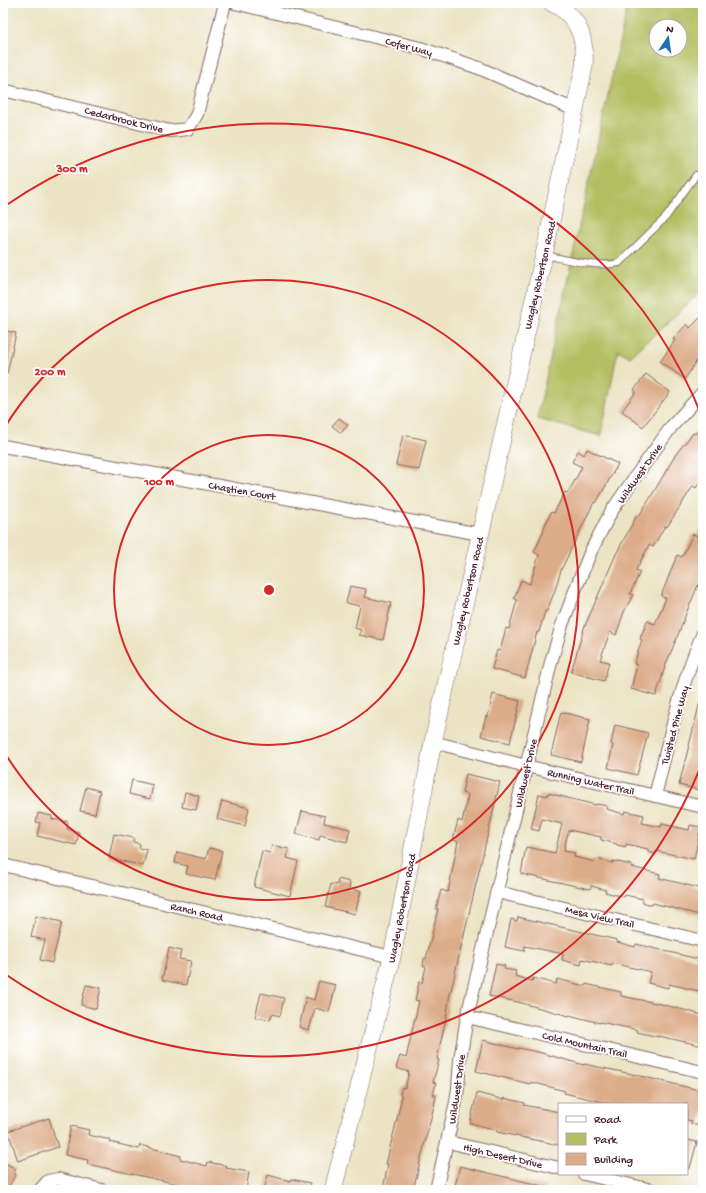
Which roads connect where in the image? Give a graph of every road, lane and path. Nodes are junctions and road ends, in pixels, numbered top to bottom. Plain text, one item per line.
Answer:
1 (225, 3) edge
2 (235, 3) edge
3 (552, 3) edge
4 (3, 90) edge
5 (575, 110) junction
6 (696, 175) dead end
7 (544, 254) junction
8 (703, 392) edge
9 (3, 446) edge
10 (480, 534) junction
11 (703, 633) edge
12 (433, 742) junction
13 (526, 766) junction
14 (655, 796) junction
15 (703, 807) edge
16 (3, 865) edge
17 (497, 892) junction
18 (703, 941) edge
19 (392, 957) junction
20 (467, 1017) junction
21 (703, 1072) edge
22 (448, 1142) junction
23 (558, 1168) edge
24 (588, 1175) edge
25 (40, 1190) edge
26 (102, 1190) edge
27 (333, 1190) edge
28 (436, 1190) edge
29 (652, 1190) edge

1 - 4 street, Cedarbrook Drive
2 - 5 street, Cofer Way
3 - 5 street, Wagley Robertson Road
5 - 7 street, Wagley Robertson Road
6 - 7 lane
7 - 10 street, Wagley Robertson Road
8 - 13 street, Wildwest Drive
9 - 10 street, Chastien Court
10 - 12 street, Wagley Robertson Road
11 - 14 street, Twisted Pine Way
12 - 13 street, Running Water Trail
12 - 19 street, Wagley Robertson Road
13 - 14 street, Running Water Trail
13 - 17 street, Wildwest Drive
14 - 15 street, Running Water Trail
16 - 19 street, Ranch Road
17 - 18 street, Mesa View Trail
17 - 20 street, Wildwest Drive
19 - 27 street, Wagley Robertson Road
20 - 21 street, Cold Mountain Trail
20 - 22 street, Wildwest Drive
22 - 23 street, High Desert Drive
22 - 28 street, Wildwest Drive
24 - 29 street
25 - 26 street

